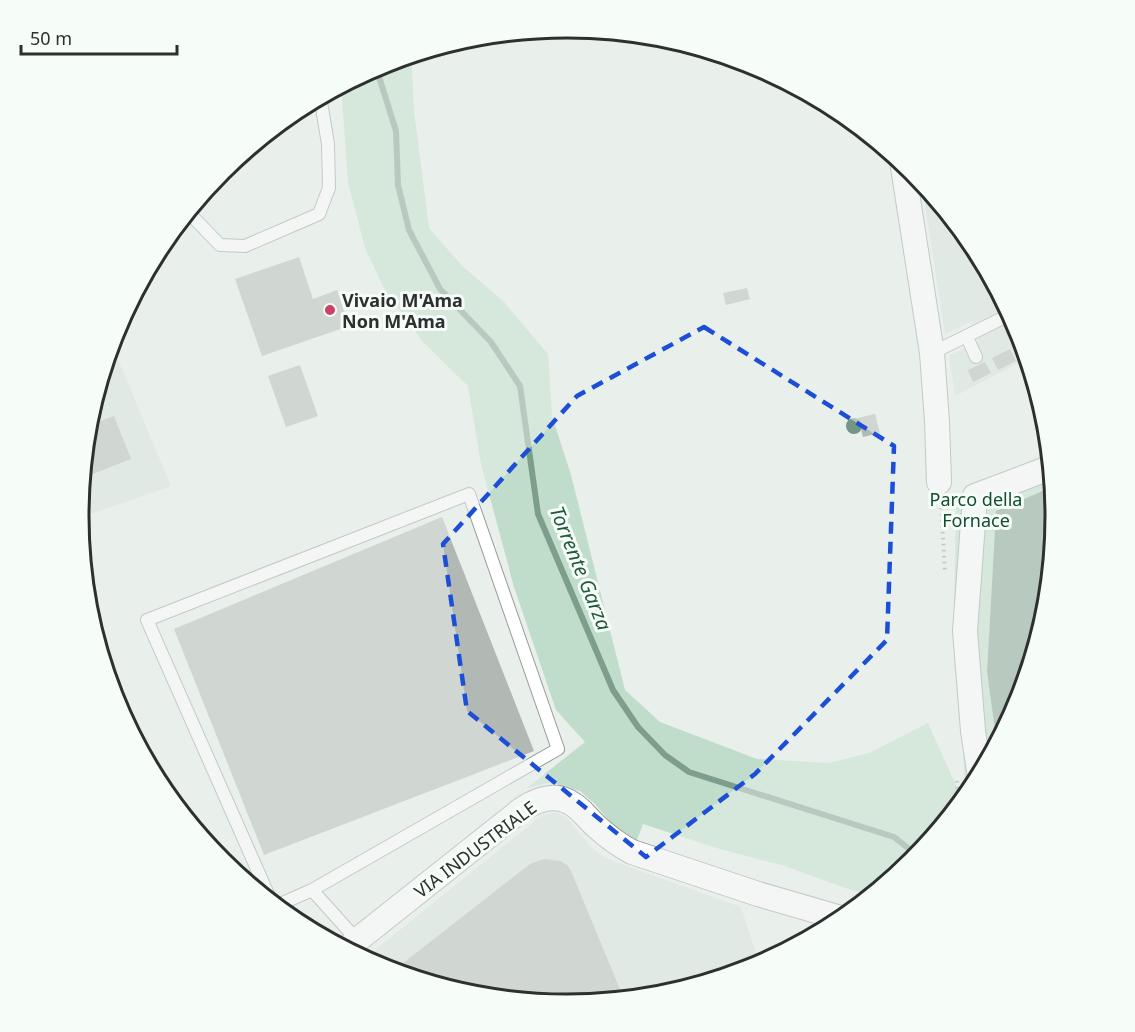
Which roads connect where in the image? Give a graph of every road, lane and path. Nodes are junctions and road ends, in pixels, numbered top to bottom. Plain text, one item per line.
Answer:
1 (322, 106) edge
2 (904, 176) edge
3 (194, 218) edge
4 (1003, 318) edge
5 (967, 337) junction
6 (932, 353) junction
7 (976, 357) dead end
8 (1043, 469) edge
9 (939, 482) dead end
10 (978, 762) edge
11 (265, 887) edge
12 (312, 890) junction
13 (285, 902) edge
14 (829, 916) edge
15 (348, 941) edge
16 (353, 943) edge

1 - 3 lane
2 - 6 street
4 - 5 lane
5 - 6 lane
5 - 7 lane
6 - 9 street
8 - 10 street
11 - 12 lane
12 - 13 lane
12 - 15 lane
14 - 16 street, VIA INDUSTRIALE

